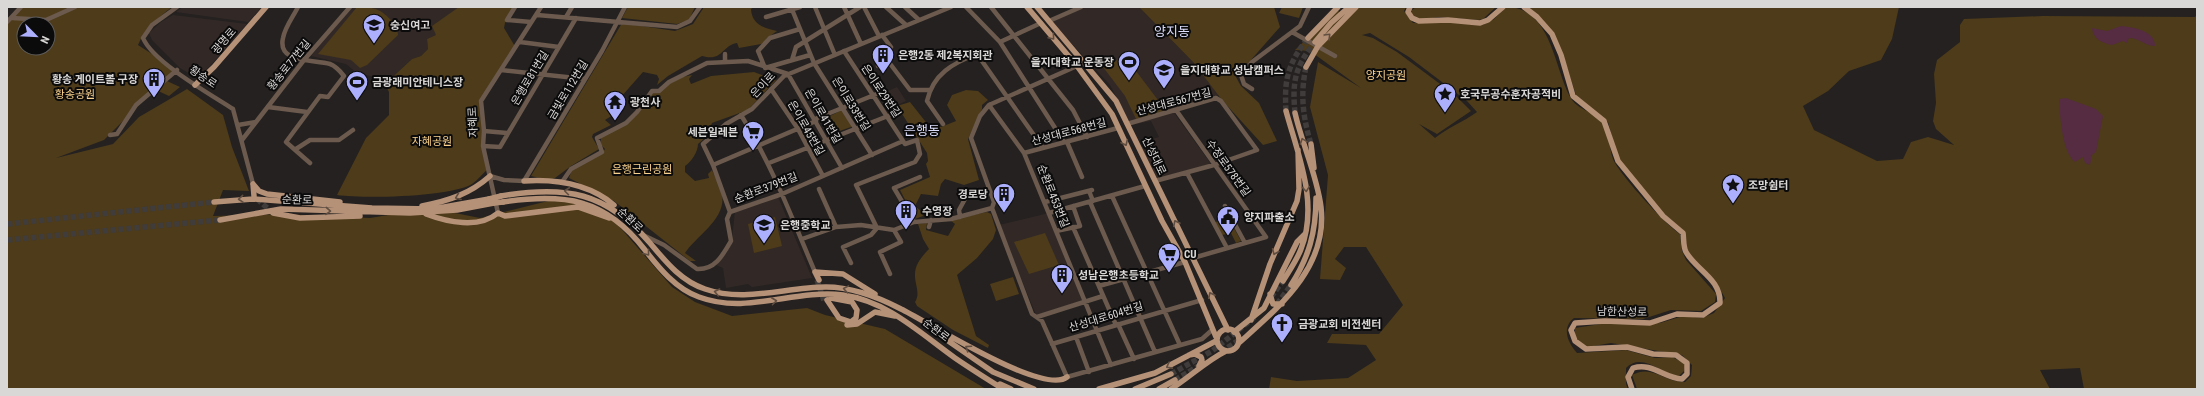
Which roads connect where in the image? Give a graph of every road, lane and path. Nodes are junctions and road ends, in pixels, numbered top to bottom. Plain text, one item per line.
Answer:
1 (21, 7) edge
2 (75, 7) edge
3 (177, 7) edge
4 (266, 7) edge
5 (298, 7) edge
6 (350, 7) edge
7 (515, 7) edge
8 (542, 7) edge
9 (572, 7) edge
10 (625, 7) edge
11 (700, 7) edge
12 (800, 7) edge
13 (815, 7) edge
14 (844, 7) edge
15 (860, 7) edge
16 (864, 7) edge
17 (886, 7) edge
18 (891, 7) edge
19 (905, 7) edge
20 (951, 7) edge
21 (966, 7) edge
22 (991, 7) edge
23 (1027, 7) edge
24 (1036, 7) edge
25 (1066, 7) edge
26 (1082, 7) edge
27 (1309, 7) edge
28 (1338, 7) edge
29 (1349, 7) edge
30 (1356, 7) edge
31 (1410, 7) edge
32 (1503, 7) edge
33 (1524, 7) edge
34 (791, 8) edge
35 (1070, 12) junction
36 (537, 15) junction
37 (848, 15) junction
38 (766, 17) dead end
39 (12, 18) junction
40 (566, 18) junction
41 (576, 18) junction
42 (919, 20) junction
43 (1049, 21) junction
44 (7, 22) edge
45 (531, 22) junction
46 (618, 22) junction
47 (1041, 24) junction
48 (907, 25) junction
49 (800, 29) junction
50 (824, 30) junction
51 (1292, 32) junction
52 (881, 36) junction
53 (1015, 36) junction
54 (1308, 38) tunnel mouth
55 (520, 42) junction
56 (804, 42) junction
57 (1000, 42) junction
58 (861, 44) junction
59 (1317, 44) junction
60 (559, 47) junction
61 (891, 47) dead end
62 (844, 51) junction
63 (725, 54) dead end
64 (810, 55) junction
65 (834, 55) junction
66 (1335, 56) dead end
67 (304, 60) junction
68 (792, 60) junction
69 (725, 62) junction
70 (814, 63) junction
71 (878, 66) dead end
72 (1076, 66) junction
73 (1306, 67) tunnel mouth
74 (764, 68) junction
75 (176, 70) junction
76 (501, 70) junction
77 (542, 74) junction
78 (788, 74) junction
79 (1048, 78) junction
80 (585, 79) junction
81 (194, 85) junction
82 (1029, 87) junction
83 (771, 89) junction
84 (1252, 89) dead end
85 (930, 90) junction
86 (884, 91) dead end
87 (874, 95) junction
88 (1006, 98) junction
89 (989, 105) junction
90 (268, 107) junction
91 (844, 108) junction
92 (1176, 110) junction
93 (1286, 111) tunnel mouth
94 (307, 112) junction
95 (898, 112) dead end
96 (1295, 113) tunnel mouth
97 (741, 115) junction
98 (887, 117) junction
99 (816, 120) junction
100 (256, 122) junction
101 (943, 124) dead end
102 (1127, 124) junction
103 (238, 125) junction
104 (857, 128) junction
105 (1118, 128) junction
106 (798, 129) junction
107 (353, 130) dead end
108 (484, 131) junction
109 (507, 134) junction
110 (110, 135) dead end
111 (1086, 137) junction
112 (242, 140) junction
113 (826, 140) junction
114 (903, 141) junction
115 (1065, 142) junction
116 (1311, 144) tunnel mouth
117 (760, 145) junction
118 (483, 146) junction
119 (807, 147) junction
120 (1043, 148) junction
121 (296, 149) junction
122 (1298, 150) junction
123 (1024, 153) junction
124 (872, 154) junction
125 (769, 162) junction
126 (310, 163) dead end
127 (713, 165) junction
128 (1214, 165) junction
129 (842, 168) junction
130 (1188, 173) junction
131 (490, 176) junction
132 (823, 176) junction
133 (1313, 176) junction
134 (920, 177) dead end
135 (1082, 177) dead end
136 (524, 181) junction
137 (562, 182) junction
138 (1155, 182) junction
139 (253, 184) junction
140 (1142, 187) junction
141 (819, 189) dead end
142 (1316, 192) junction
143 (782, 194) junction
144 (254, 196) tunnel mouth
145 (1112, 196) junction
146 (502, 199) junction
147 (964, 199) dead end
148 (491, 201) junction
149 (1092, 201) junction
150 (214, 202) tunnel mouth
151 (1045, 202) junction
152 (1073, 206) junction
153 (1225, 206) dead end
154 (372, 208) junction
155 (411, 208) junction
156 (992, 208) junction
157 (730, 212) junction
158 (273, 213) tunnel mouth
159 (381, 213) junction
160 (424, 213) junction
161 (498, 213) junction
162 (1049, 213) junction
163 (622, 214) junction
164 (960, 216) junction
165 (220, 220) tunnel mouth
166 (931, 220) junction
167 (914, 222) junction
168 (836, 227) junction
169 (929, 227) dead end
170 (1073, 227) junction
171 (626, 228) junction
172 (876, 228) junction
173 (894, 230) junction
174 (1056, 231) junction
175 (1306, 233) junction
176 (642, 234) junction
177 (802, 239) junction
178 (1246, 243) junction
179 (1227, 248) junction
180 (1193, 258) junction
181 (1185, 262) junction
182 (851, 263) dead end
183 (815, 272) junction
184 (1147, 272) junction
185 (890, 274) dead end
186 (1124, 279) junction
187 (818, 280) tunnel mouth
188 (1283, 281) tunnel mouth
189 (1099, 286) junction
190 (1291, 286) tunnel mouth
191 (1270, 293) junction
192 (1103, 296) junction
193 (802, 297) junction
194 (884, 299) junction
195 (1202, 300) junction
196 (1085, 302) junction
197 (1284, 302) junction
198 (1165, 310) junction
199 (1037, 317) junction
200 (1140, 318) junction
201 (906, 320) junction
202 (920, 320) junction
203 (1251, 320) junction
204 (1117, 325) junction
205 (1097, 330) junction
206 (1212, 330) junction
207 (1231, 331) junction
208 (1076, 337) junction
209 (1216, 339) junction
210 (1240, 342) junction
211 (1052, 344) junction
212 (1180, 344) junction
213 (1226, 350) junction
214 (1155, 352) junction
215 (1186, 356) junction
216 (1134, 359) junction
217 (1111, 365) junction
218 (1089, 372) junction
219 (1195, 373) junction
220 (1171, 374) tunnel mouth
221 (983, 376) junction
222 (1067, 377) junction
223 (1175, 380) tunnel mouth
224 (1003, 389) edge
225 (1011, 389) edge
226 (1034, 389) edge
227 (1099, 389) edge
228 (1135, 389) edge
229 (1159, 389) edge
230 (1171, 389) edge
231 (1632, 389) edge

1 - 39 street
2 - 39 street
3 - 75 street, 황송로
4 - 81 main road, 광명로
5 - 67 street
6 - 67 street, 황송로77번길
7 - 45 street
8 - 36 street, 자혜로
9 - 40 street
10 - 46 street, 금빛로112번길
11 - 46 street
12 - 34 street
13 - 50 street
14 - 37 street
15 - 37 street
16 - 52 street
17 - 48 street
18 - 48 street
19 - 42 street
20 - 42 street, 은이로
21 - 57 street
22 - 53 street
23 - 47 main road, 산성대로
24 - 43 main road, 산성대로
25 - 35 street
26 - 35 street
27 - 51 street
28 - 54 main road
29 - 59 main road
59 -> 30 main road
31 - 32 main road
33 - 231 main road, 남한산성로
34 - 38 street
34 - 49 street
35 - 43 street
36 - 40 street
36 - 45 street, 자혜로
37 - 50 street
37 - 58 street
39 - 44 street
40 - 41 street
41 - 46 street
41 - 60 street, 은행로81번길
42 - 48 street, 은이로
43 - 102 main road, 산성대로
45 - 55 street, 자혜로
46 - 80 street, 금빛로112번길
47 - 53 street
47 -> 72 main road, 산성대로
48 - 52 street, 은이로
49 - 56 street
49 - 74 street
50 - 56 street
50 - 65 street
51 - 59 street
51 - 84 street
52 - 58 street, 은이로
52 - 61 street
53 - 57 street
53 - 79 street
55 - 60 street
55 - 76 street, 자혜로
56 - 64 street
56 - 68 street
57 - 82 street
58 - 62 street, 은이로
59 - 66 street
59 - 73 main road
60 - 77 street, 은행로81번길
62 - 65 street, 은이로
62 - 87 street, 은이로29번길
63 - 69 street
64 - 68 street
64 - 70 street
65 - 70 street, 은이로
67 - 90 street, 황송로77번길
67 - 94 street
68 - 74 street
69 - 74 street
69 - 137 street
70 - 78 street, 은이로
70 - 91 street, 은이로33번길
71 - 85 street
72 - 79 street
72 - 105 main road, 산성대로
74 - 78 street
75 - 81 street, 황송로
75 - 110 street
76 - 77 street
76 - 108 street, 자혜로
77 - 80 street
77 - 109 street, 은행로81번길
78 - 83 street, 은이로
78 - 99 street, 은이로41번길
79 - 82 street
79 - 111 street
80 - 136 street, 금빛로112번길
81 - 103 street, 황송로
82 - 88 street
82 - 115 street
83 - 97 street, 은이로
83 - 106 street, 은이로45번길
85 - 88 street
85 - 101 street
86 - 87 street
87 - 91 street
87 - 98 street, 은이로29번길
88 - 89 street
88 - 120 street
89 - 123 street, 순환로453번길
89 - 156 street
90 - 94 street
90 - 100 street, 황송로77번길
91 - 99 street
91 - 104 street, 은이로33번길
92 - 102 street, 산성대로567번길
92 - 128 street, 수정로578번길
92 - 128 street, 산성대로567번길
93 - 122 main road
94 - 121 street
95 - 98 street
133 -> 96 main road
97 - 117 street
97 - 127 street, 은이로
98 - 104 street
98 - 114 street, 은이로29번길
99 - 106 street
99 - 113 street, 은이로41번길
100 - 103 street
100 - 112 street, 황송로77번길
102 - 138 main road, 산성대로
103 - 112 street, 황송로
104 - 113 street
104 - 124 street, 은이로33번길
105 - 111 street, 산성대로568번길
105 -> 140 main road, 산성대로
106 - 117 street
106 - 119 street, 은이로45번길
107 - 121 street
108 - 109 street
108 - 118 street, 자혜로
109 - 118 street, 은행로81번길
111 - 115 street, 산성대로568번길
112 - 139 street, 황송로
113 - 119 street
113 - 129 street, 은이로41번길
114 - 124 street, 순환로379번길
114 - 172 street, 순환로379번길
115 - 120 street, 산성대로568번길
115 - 135 street
116 - 133 main road
117 - 125 street
117 - 127 street
118 - 131 street, 자혜로
119 - 125 street
119 - 132 street, 은이로45번길
120 - 123 street, 산성대로568번길
121 - 126 street
122 -> 175 main road
122 -> 203 main road
123 - 151 street, 순환로453번길
124 - 129 street, 순환로379번길
125 - 143 street
127 - 157 street
128 - 130 street
128 - 178 street, 수정로578번길
129 - 132 street, 순환로379번길
130 - 138 street
130 - 179 street
131 - 136 street
131 -> 155 main road
131 - 161 street, 자혜로
132 - 143 street, 순환로379번길
133 - 142 main road
134 - 167 street
136 - 137 main road
137 - 163 main road
180 -> 138 main road, 산성대로
139 - 144 main road
139 - 154 main road
140 - 145 street
140 - 181 main road, 산성대로
141 - 168 street
142 - 190 main road
142 - 197 main road
143 - 157 street, 순환로379번길
143 - 177 street
145 - 149 street
145 - 184 street
146 - 148 main road, 순환로, bridge
163 -> 146 main road, 순환로
146 - 171 main road, 순환로
147 - 164 street
148 - 155 main road, 순환로
148 - 160 main road, 순환로
149 - 151 street
149 - 152 street
149 - 186 street
154 -> 150 main road, 순환로
151 - 162 street, 순환로453번길
152 - 162 street
152 - 170 street
153 - 178 street
154 - 155 main road, 순환로
156 - 164 street
156 - 199 street
157 - 176 street, 순환로379번길
158 - 159 main road
159 - 160 main road, 순환로
165 -> 159 main road, 순환로
160 - 161 main road
161 - 171 main road
162 - 174 street, 순환로453번길
163 - 176 main road, 순환로
164 - 166 street
166 - 167 street
166 - 169 street
167 - 173 street
168 - 172 street
168 - 177 street
170 - 174 street
170 - 189 street
171 -> 193 main road, 순환로
172 - 173 street
172 - 182 street
173 - 185 street
174 - 196 street, 순환로453번길
175 - 188 main road
175 - 191 main road
194 -> 176 main road, 순환로
177 - 183 street
178 - 179 street
179 - 180 street
207 -> 180 main road, 산성대로
181 - 184 street
181 - 195 main road, 산성대로
183 - 187 main road
183 - 194 main road
184 - 186 street
184 - 198 street
186 - 189 street
186 - 200 street
189 - 192 street
191 - 197 main road
191 - 203 main road
192 - 196 street
192 - 204 street
193 - 201 main road, 순환로
193 - 201 main road
194 - 202 main road, 순환로
195 - 198 street, 산성대로604번길
195 - 206 main road, 산성대로
196 - 199 street
196 - 205 street, 순환로453번길
197 - 210 main road
198 - 200 street, 산성대로604번길
198 - 212 street
199 - 211 street
200 - 204 street, 산성대로604번길
200 - 214 street
201 - 221 main road, 순환로
222 -> 202 main road
202 - 226 main road
203 - 207 main road
204 - 205 street, 산성대로604번길
204 - 216 street
205 - 208 street, 산성대로604번길
205 - 217 street, 순환로453번길
206 - 209 main road, 산성대로
206 - 212 street
207 - 209 main road
207 - 210 main road
208 - 211 street, 산성대로604번길
208 - 218 street
209 - 213 main road
209 - 215 main road
210 - 213 main road
211 - 222 street
212 - 214 street
213 - 219 main road
214 - 216 street
215 - 219 main road
215 -> 227 main road
216 - 217 street
217 - 218 street
218 - 222 street
219 - 230 main road
220 - 228 main road
221 - 224 main road
221 - 225 main road
223 - 229 main road

